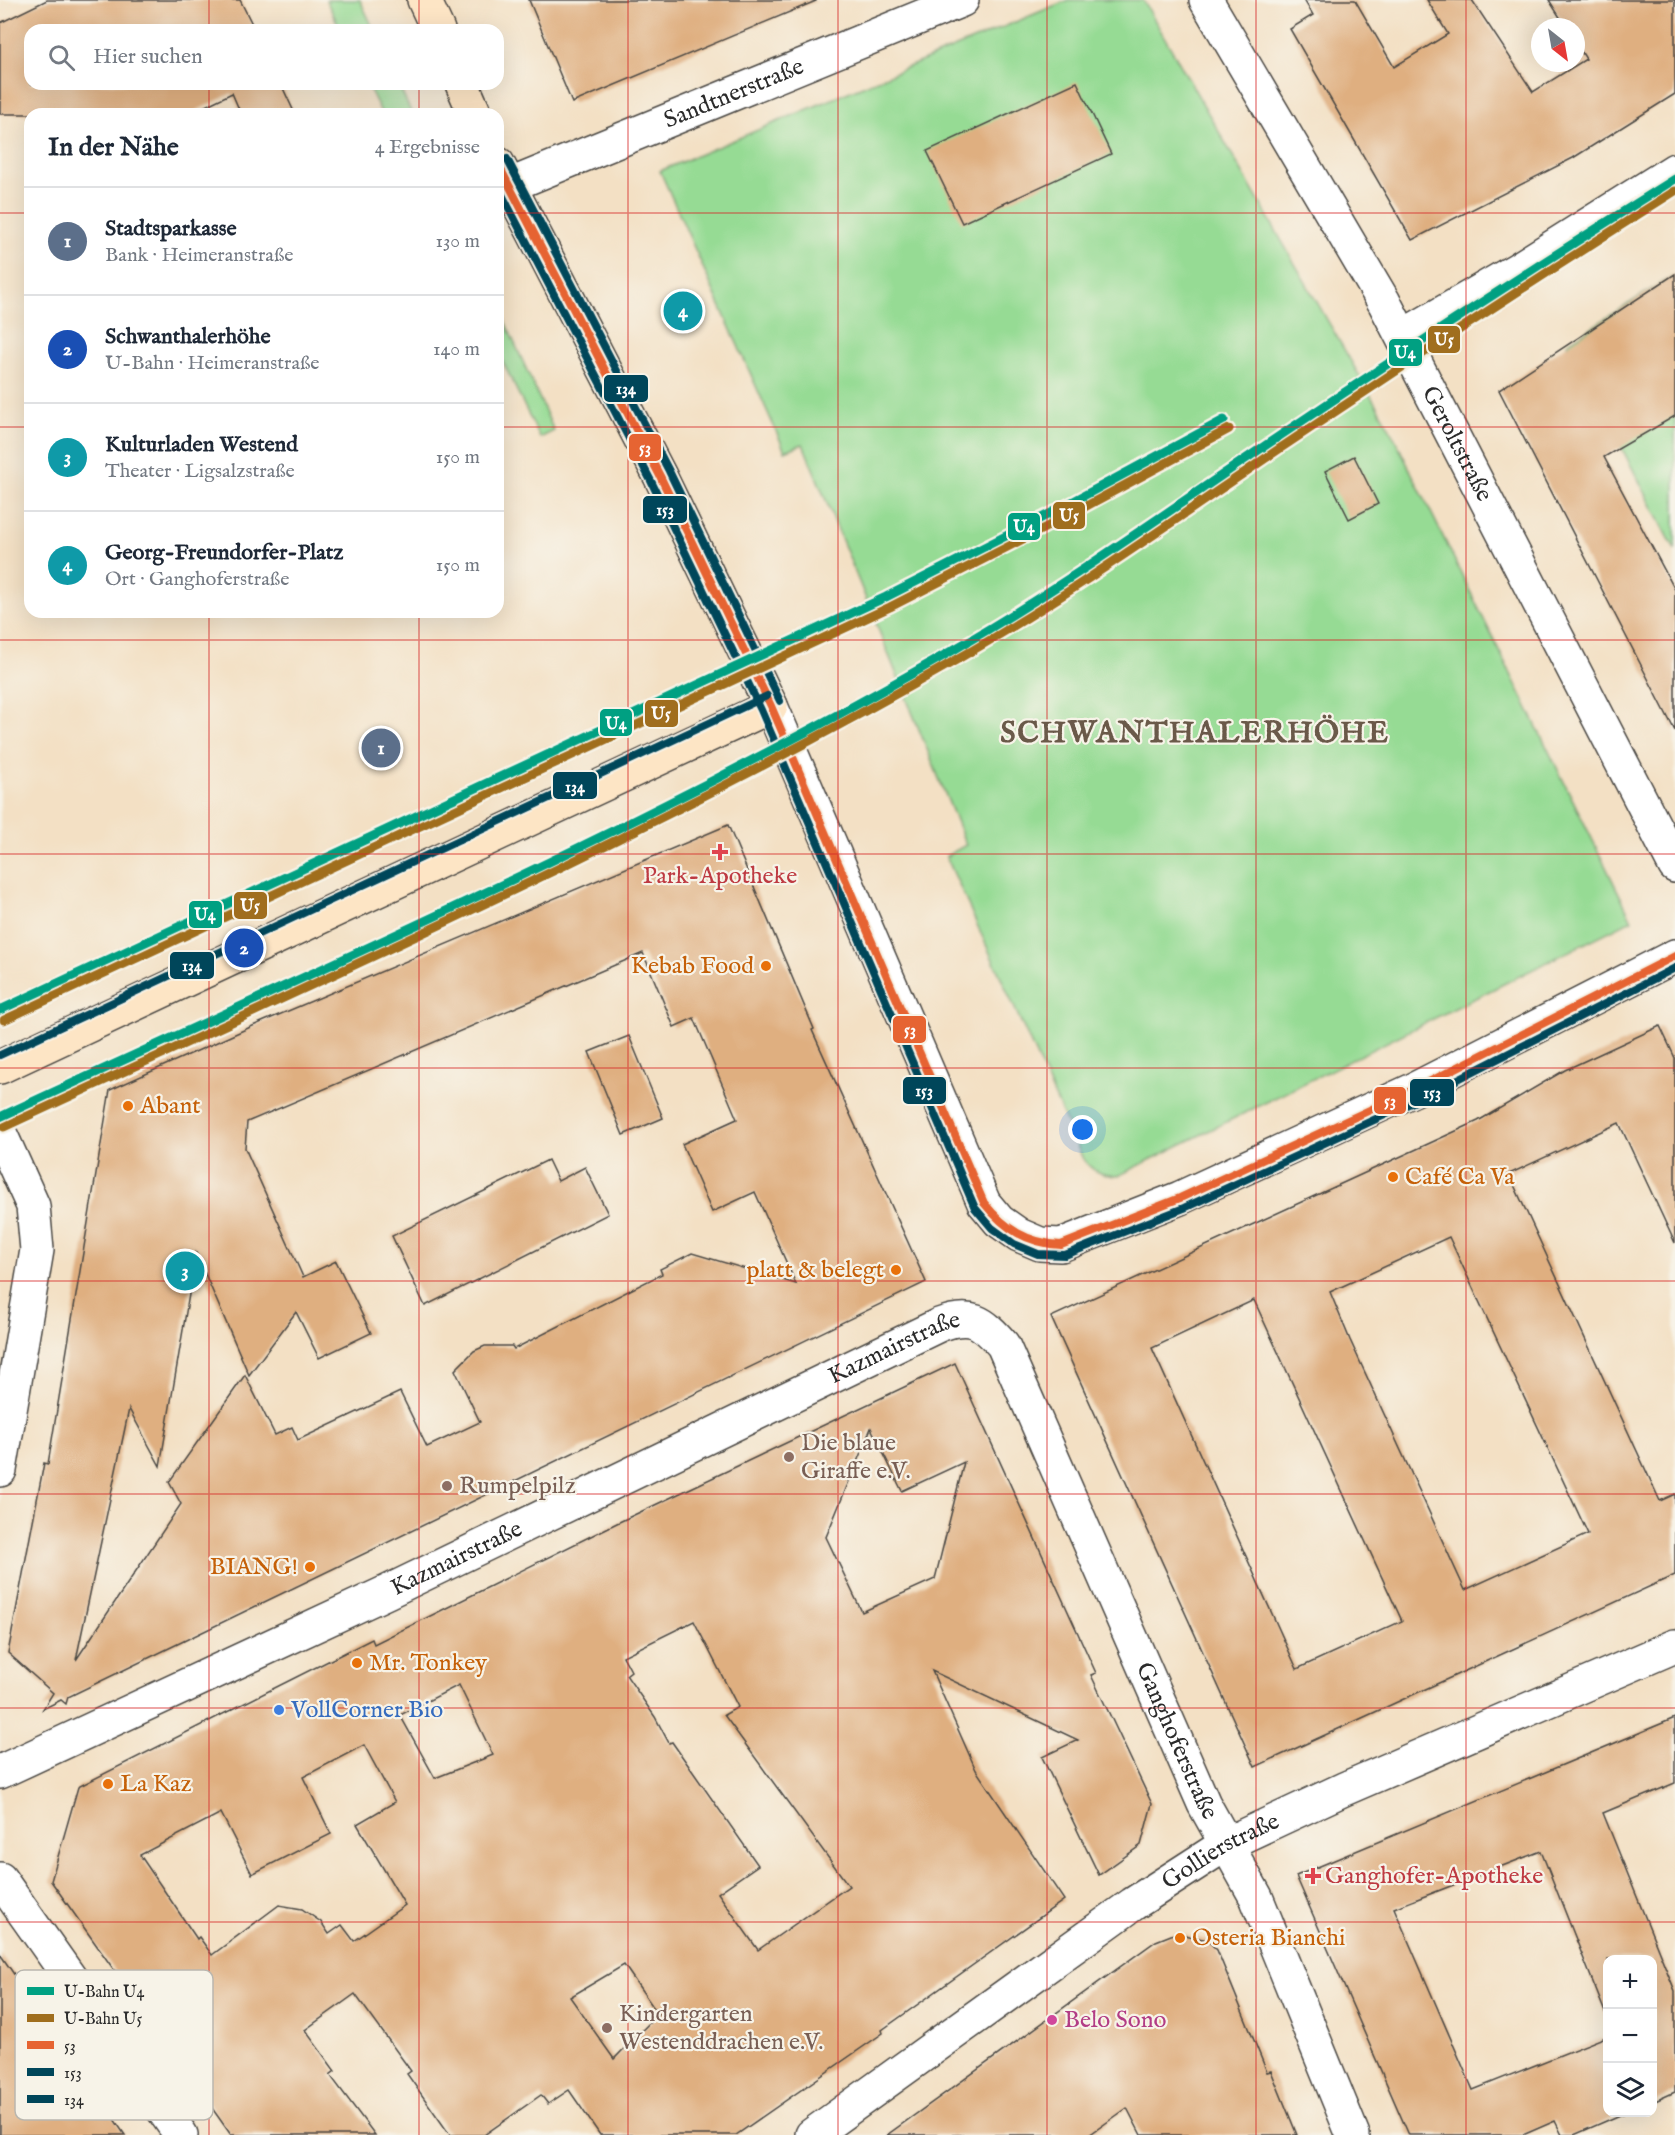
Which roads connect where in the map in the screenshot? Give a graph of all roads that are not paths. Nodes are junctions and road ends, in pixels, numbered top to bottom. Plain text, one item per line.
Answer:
1 (424, 0) edge
2 (962, 0) edge
3 (1206, 0) edge
4 (435, 24) edge
5 (465, 90) edge
6 (473, 108) edge
7 (1675, 170) edge
8 (504, 175) edge
9 (504, 177) edge
10 (1402, 336) junction
11 (771, 706) junction
12 (1675, 866) edge
13 (1675, 956) edge
14 (0, 1067) edge
15 (0, 1133) edge
16 (1003, 1345) joint
17 (0, 1470) edge
18 (1675, 1646) edge
19 (0, 1772) edge
20 (1226, 1844) junction
21 (0, 1879) edge
22 (64, 1970) edge
23 (170, 2120) edge
24 (181, 2135) edge
25 (812, 2135) edge
26 (1353, 2135) edge

1 - 4 street
2 - 8 street, Sandtnerstraße
3 - 10 street, Geroltstraße
5 - 6 street
7 - 10 street
9 - 11 street
10 - 12 street, Geroltstraße
11 - 13 street
11 - 14 street
15 - 17 street
16 - 19 street, Kazmairstraße
16 - 20 street, Ganghoferstraße
18 - 20 street, Gollierstraße
20 - 25 street, Gollierstraße
20 - 26 street, Ganghoferstraße
21 - 22 street
23 - 24 street

